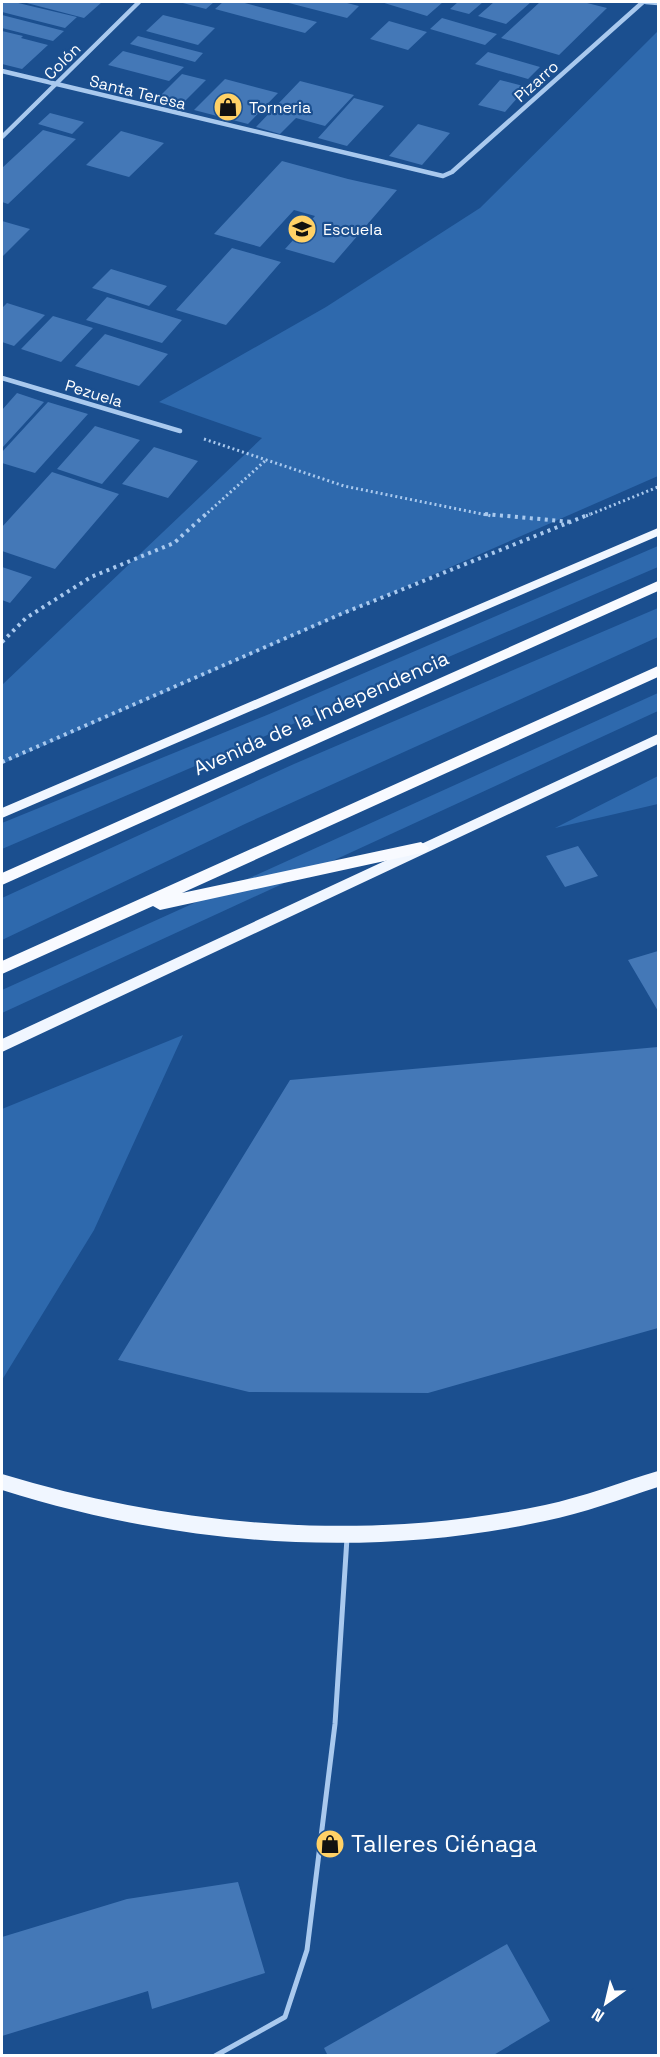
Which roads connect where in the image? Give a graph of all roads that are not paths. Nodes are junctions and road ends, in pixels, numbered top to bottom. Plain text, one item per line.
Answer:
1 (139, 2) edge
2 (644, 2) edge
3 (658, 3) edge
4 (2, 71) edge
5 (56, 84) junction
6 (2, 137) edge
7 (443, 176) joint
8 (2, 378) edge
9 (180, 431) road end
10 (658, 532) edge
11 (658, 586) edge
12 (658, 671) edge
13 (658, 739) edge
14 (2, 813) edge
15 (421, 848) junction
16 (2, 879) edge
17 (127, 911) junction
18 (2, 968) edge
19 (2, 1046) edge
20 (658, 1479) edge
21 (2, 1482) edge
22 (347, 1533) junction
23 (215, 2055) edge

1 - 5 street, Colón
2 - 3 street
2 - 7 street, Pizarro
4 - 5 street, Santa Teresa
5 - 6 street, Colón
5 - 7 street, Santa Teresa
8 - 9 street, Pezuela
10 - 14 main road
11 - 16 highway, Avenida de la Independencia
12 - 17 highway
13 - 15 main road
15 - 17 highway
15 - 19 main road
17 - 18 highway
20 - 22 main road
21 - 22 main road
22 - 23 lane

